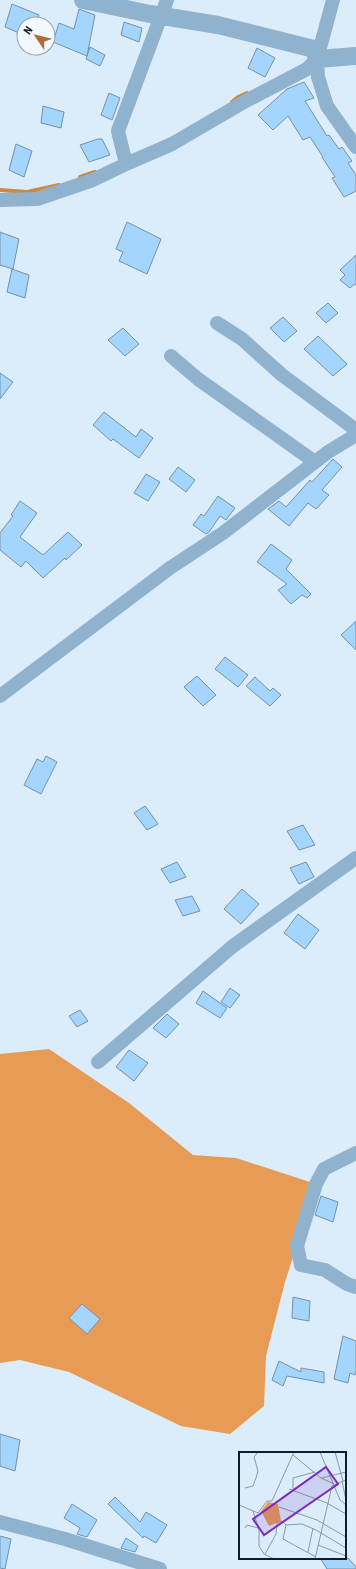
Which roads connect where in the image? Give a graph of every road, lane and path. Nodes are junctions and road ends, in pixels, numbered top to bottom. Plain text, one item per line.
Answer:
1 (83, 0) edge
2 (333, 0) edge
3 (164, 8) edge
4 (356, 56) edge
5 (318, 59) junction
6 (356, 147) edge
7 (126, 164) junction
8 (0, 200) edge
9 (217, 323) dead end
10 (171, 356) dead end
11 (356, 430) edge
12 (356, 435) edge
13 (315, 462) junction
14 (0, 696) edge
15 (356, 858) edge
16 (98, 1062) dead end
17 (356, 1153) edge
18 (356, 1287) edge
19 (0, 1522) edge
20 (160, 1569) edge

1 - 3 street
2 - 5 street
3 - 5 street
3 - 7 street
4 - 5 street
5 - 6 street
5 - 7 street
7 - 8 street
9 - 11 street
10 - 13 street
12 - 13 street
13 - 14 street
15 - 16 street
17 - 18 street
19 - 20 street

